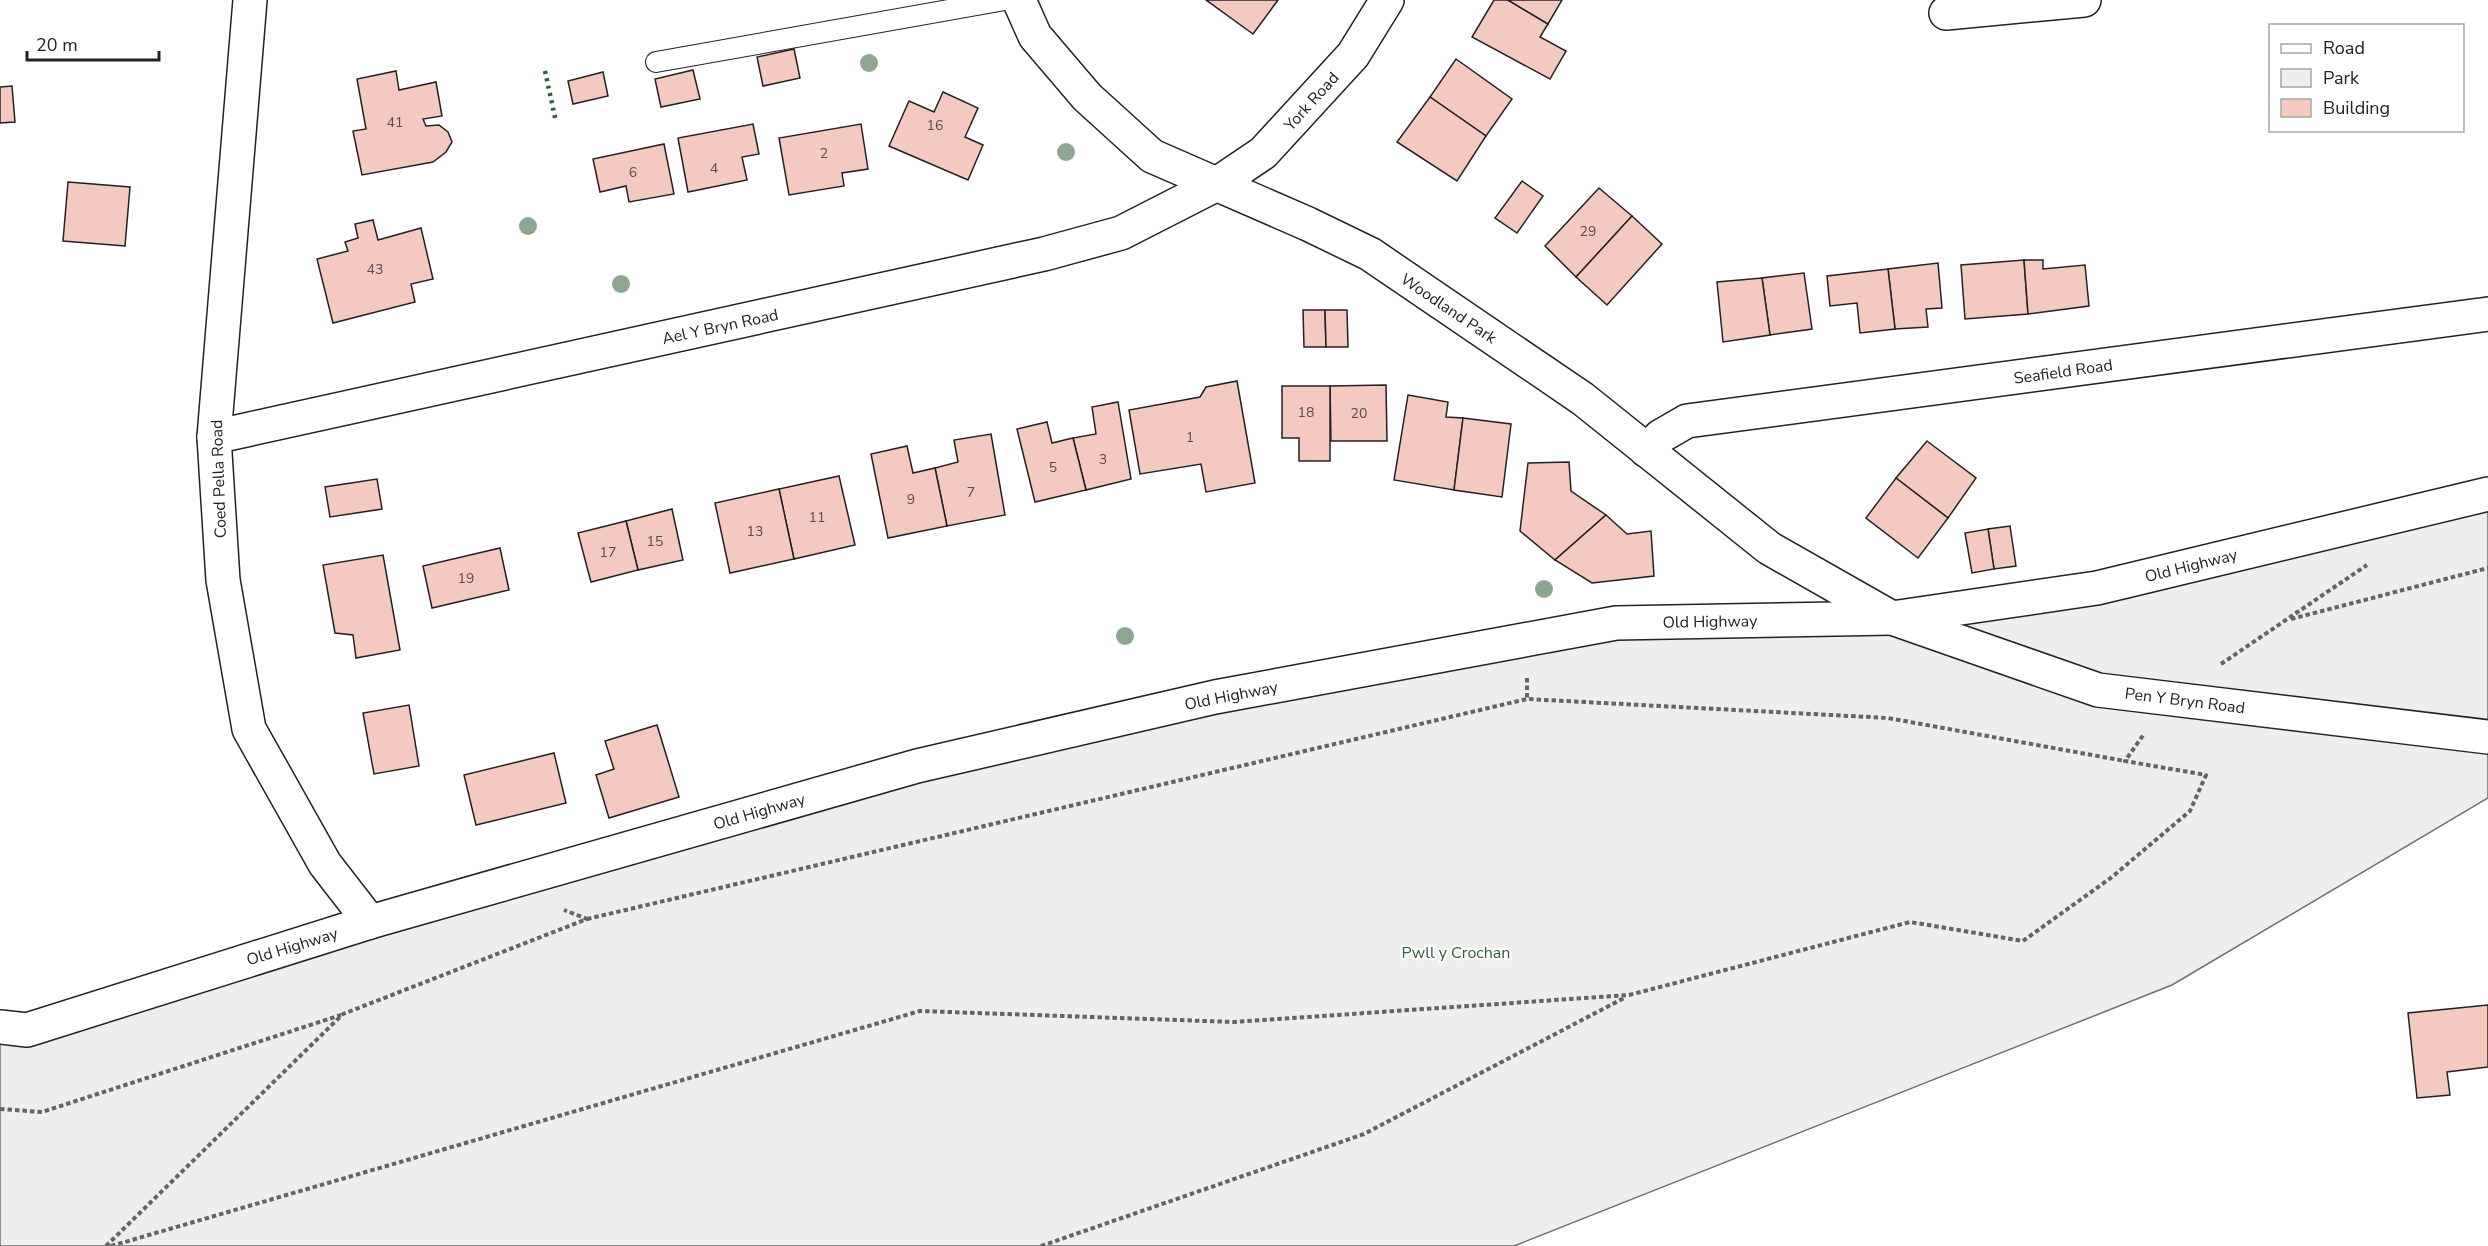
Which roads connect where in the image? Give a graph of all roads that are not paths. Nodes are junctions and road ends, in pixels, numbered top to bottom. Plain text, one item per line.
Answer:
1 (250, 0) edge
2 (1005, 0) edge
3 (1018, 0) edge
4 (1387, 0) edge
5 (2084, 0) edge
6 (1946, 13) dead end
7 (657, 62) dead end
8 (1217, 184) junction
9 (2488, 314) edge
10 (214, 437) junction
11 (1646, 450) junction
12 (2488, 494) edge
13 (1892, 618) junction
14 (2488, 737) edge
15 (370, 922) junction
16 (0, 1027) edge

1 - 10 street, Coed Pella Road
2 - 7 lane
3 - 8 street, Woodland Park
4 - 8 street, York Road
5 - 6 street
8 - 10 street, Ael Y Bryn Road
8 - 11 street, Woodland Park
9 - 11 street, Seafield Road
10 - 15 street, Coed Pella Road
11 - 13 street, Woodland Park
12 - 13 street, Old Highway
13 - 14 street, Pen Y Bryn Road
13 - 15 street, Old Highway
15 - 16 street, Old Highway

